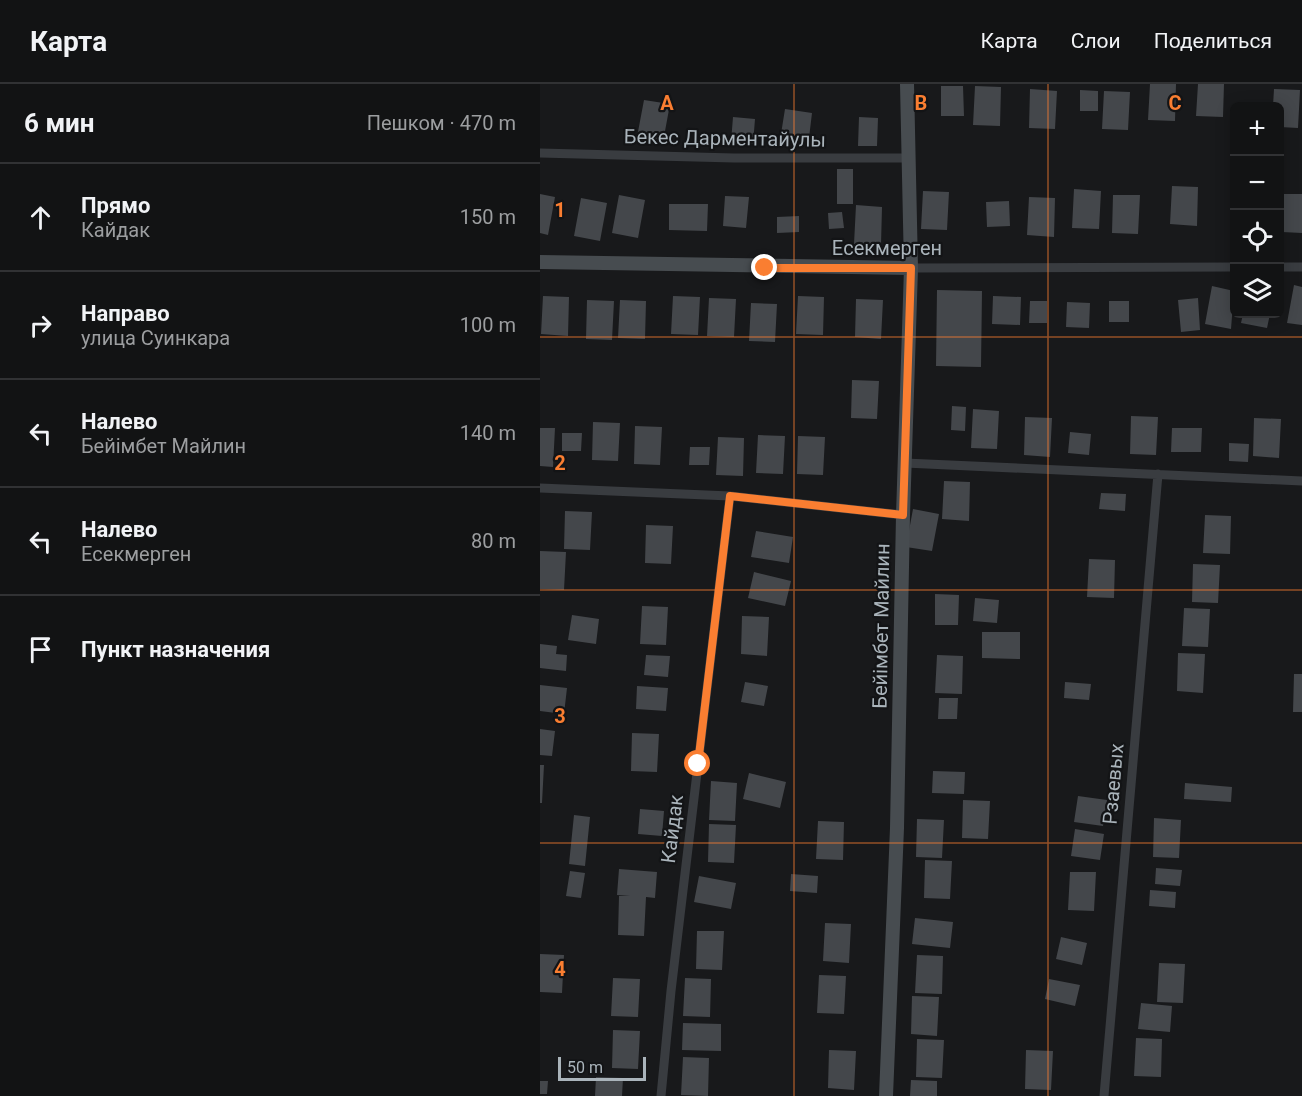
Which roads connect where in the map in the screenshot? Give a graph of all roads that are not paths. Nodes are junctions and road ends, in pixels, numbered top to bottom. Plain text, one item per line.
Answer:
1 (907, 84) edge
2 (540, 153) edge
3 (909, 158) junction
4 (540, 262) edge
5 (1230, 267) edge
6 (1284, 267) edge
7 (1302, 267) edge
8 (911, 268) junction
9 (905, 463) junction
10 (1158, 474) junction
11 (1302, 481) edge
12 (540, 488) edge
13 (730, 496) junction
14 (903, 515) junction
15 (661, 1096) edge
16 (886, 1096) edge
17 (1104, 1096) edge

1 - 3 street, Бейімбет Майлин
2 - 3 street, Бекес Дарментайулы
3 - 8 street, Бейімбет Майлин
4 - 8 street, Eсекмерген
5 - 8 street, Eсекмерген
6 - 7 street
8 - 9 street, Бейімбет Майлин
9 - 10 street
9 - 14 street, Бейімбет Майлин
10 - 11 street
10 - 17 street, Рзаевых
12 - 13 street
13 - 14 street
13 - 15 street, Кайдак
14 - 16 street, Бейімбет Майлин

